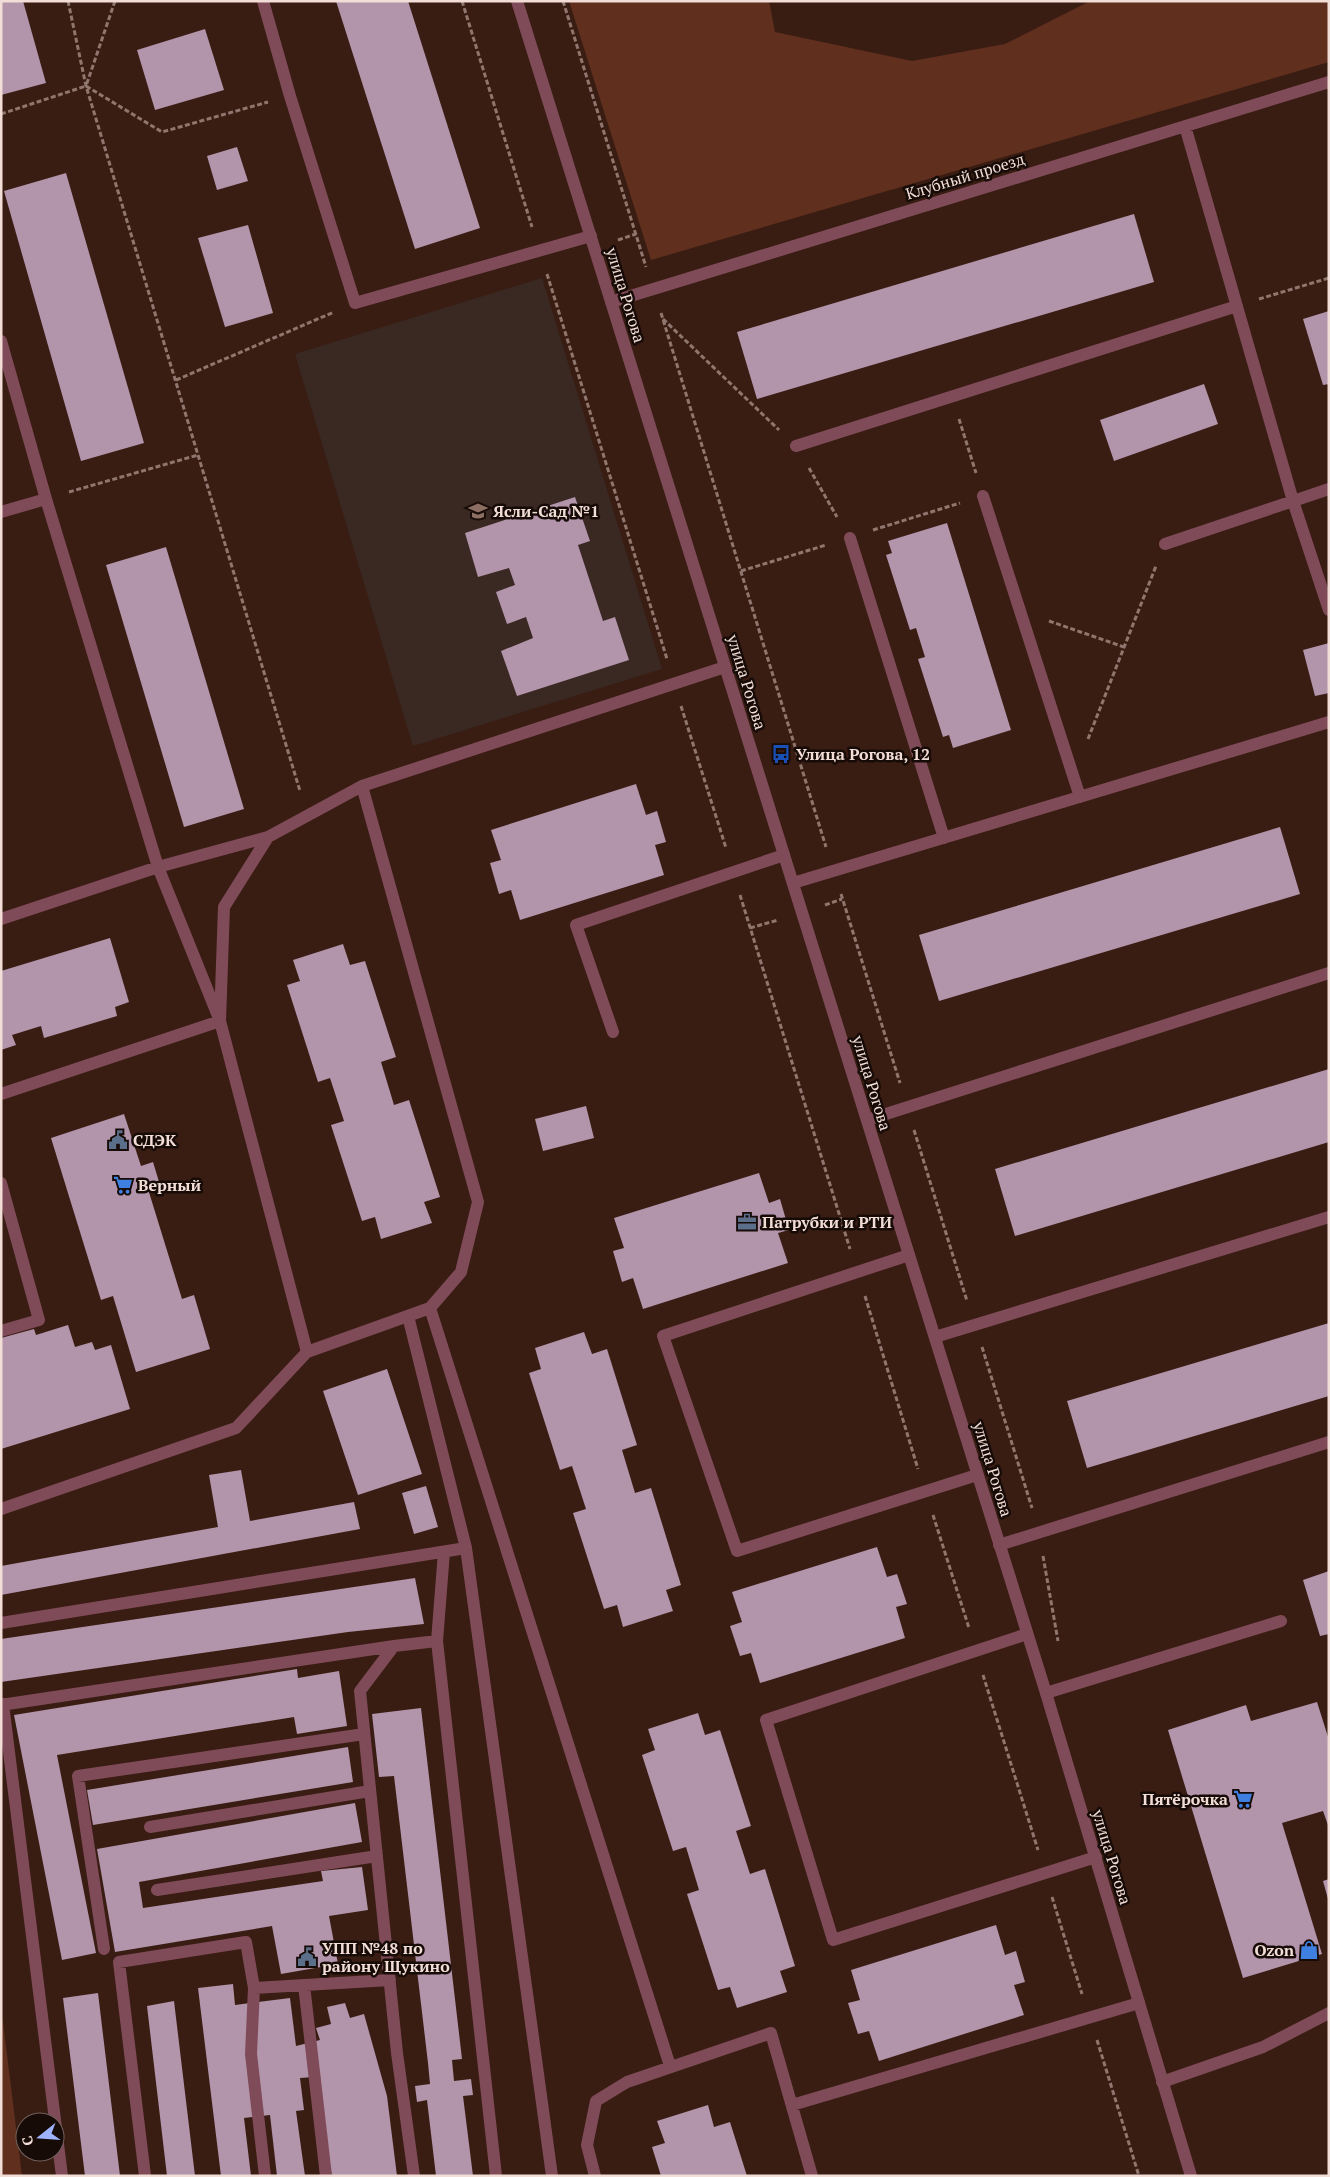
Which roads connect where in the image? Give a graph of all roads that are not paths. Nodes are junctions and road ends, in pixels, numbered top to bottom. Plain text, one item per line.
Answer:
1 (263, 1) edge
2 (517, 1) edge
3 (1329, 82) edge
4 (1185, 126) junction
5 (590, 236) junction
6 (611, 302) junction
7 (1237, 306) junction
8 (1, 341) edge
9 (796, 446) road end
10 (1329, 488) edge
11 (984, 496) road end
12 (46, 499) junction
13 (1293, 501) junction
14 (1, 512) edge
15 (850, 538) road end
16 (1165, 544) road end
17 (1329, 610) edge
18 (725, 667) junction
19 (1329, 722) edge
20 (362, 786) junction
21 (1080, 797) junction
22 (268, 837) junction
23 (944, 838) junction
24 (784, 855) junction
25 (158, 867) junction
26 (793, 883) junction
27 (1, 919) edge
28 (1329, 973) edge
29 (220, 1022) junction
30 (613, 1032) dead end
31 (1, 1094) edge
32 (866, 1120) junction
33 (1, 1183) edge
34 (1329, 1217) edge
35 (909, 1256) junction
36 (430, 1308) junction
37 (408, 1316) junction
38 (1, 1330) edge
39 (935, 1337) junction
40 (307, 1352) junction
41 (1329, 1442) edge
42 (977, 1475) junction
43 (1, 1508) edge
44 (999, 1545) junction
45 (466, 1548) junction
46 (444, 1552) junction
47 (1281, 1621) dead end
48 (1, 1623) edge
49 (1027, 1634) junction
50 (437, 1642) junction
51 (394, 1646) junction
52 (1046, 1693) junction
53 (2, 1705) edge
54 (364, 1734) junction
55 (370, 1791) junction
56 (150, 1827) dead end
57 (376, 1856) junction
58 (1096, 1857) junction
59 (157, 1890) dead end
60 (104, 1949) dead end
61 (390, 1980) junction
62 (304, 1985) junction
63 (254, 1988) junction
64 (1139, 2003) junction
65 (1329, 2013) edge
66 (670, 2066) junction
67 (1162, 2082) junction
68 (792, 2105) junction
69 (62, 2176) edge
70 (145, 2176) edge
71 (265, 2176) edge
72 (326, 2176) edge
73 (414, 2176) edge
74 (496, 2176) edge
75 (552, 2176) edge
76 (595, 2176) edge
77 (812, 2176) edge
78 (1191, 2176) edge

1 - 5 street
2 - 5 street, улица Рогова
3 - 4 street, Клубный проезд
4 - 6 street, Клубный проезд
4 - 7 street
5 - 6 street, улица Рогова
6 - 18 street, улица Рогова
7 - 9 street
7 - 13 street
8 - 12 street
10 - 13 street
11 - 21 street
12 - 14 street
12 - 25 street
13 - 16 street
13 - 17 street
15 - 23 street
18 - 20 street
18 - 24 street, улица Рогова
19 - 21 street
20 - 22 street
20 - 36 street
21 - 23 street
22 - 25 street
22 - 29 street
23 - 26 street
24 - 26 street, улица Рогова
24 - 30 street
25 - 27 street
25 - 29 street
26 - 32 street, улица Рогова
28 - 32 street
29 - 31 street
29 - 40 street
32 - 35 street, улица Рогова
33 - 38 street
34 - 39 street
35 - 39 street, улица Рогова
35 - 42 street
36 - 37 street
36 - 66 street
37 - 40 street
37 - 45 street
39 - 42 street, улица Рогова
40 - 43 street
41 - 44 street
42 - 44 street, улица Рогова
44 - 49 street, улица Рогова
45 - 46 street
45 - 75 street
46 - 48 street
46 - 50 street
47 - 52 street
49 - 52 street, улица Рогова
49 - 58 street
50 - 51 street
50 - 74 street
51 - 53 street
51 - 54 street
52 - 58 street, улица Рогова
53 - 69 street
54 - 55 street
54 - 60 street
55 - 56 street
55 - 57 street
57 - 59 street
57 - 61 street
58 - 64 street, улица Рогова
61 - 62 street
61 - 73 street
62 - 63 street
62 - 72 street
63 - 70 street
63 - 71 street
64 - 67 street, улица Рогова
64 - 68 street
65 - 67 street
66 - 68 street
66 - 76 street
67 - 78 street, улица Рогова
68 - 77 street

